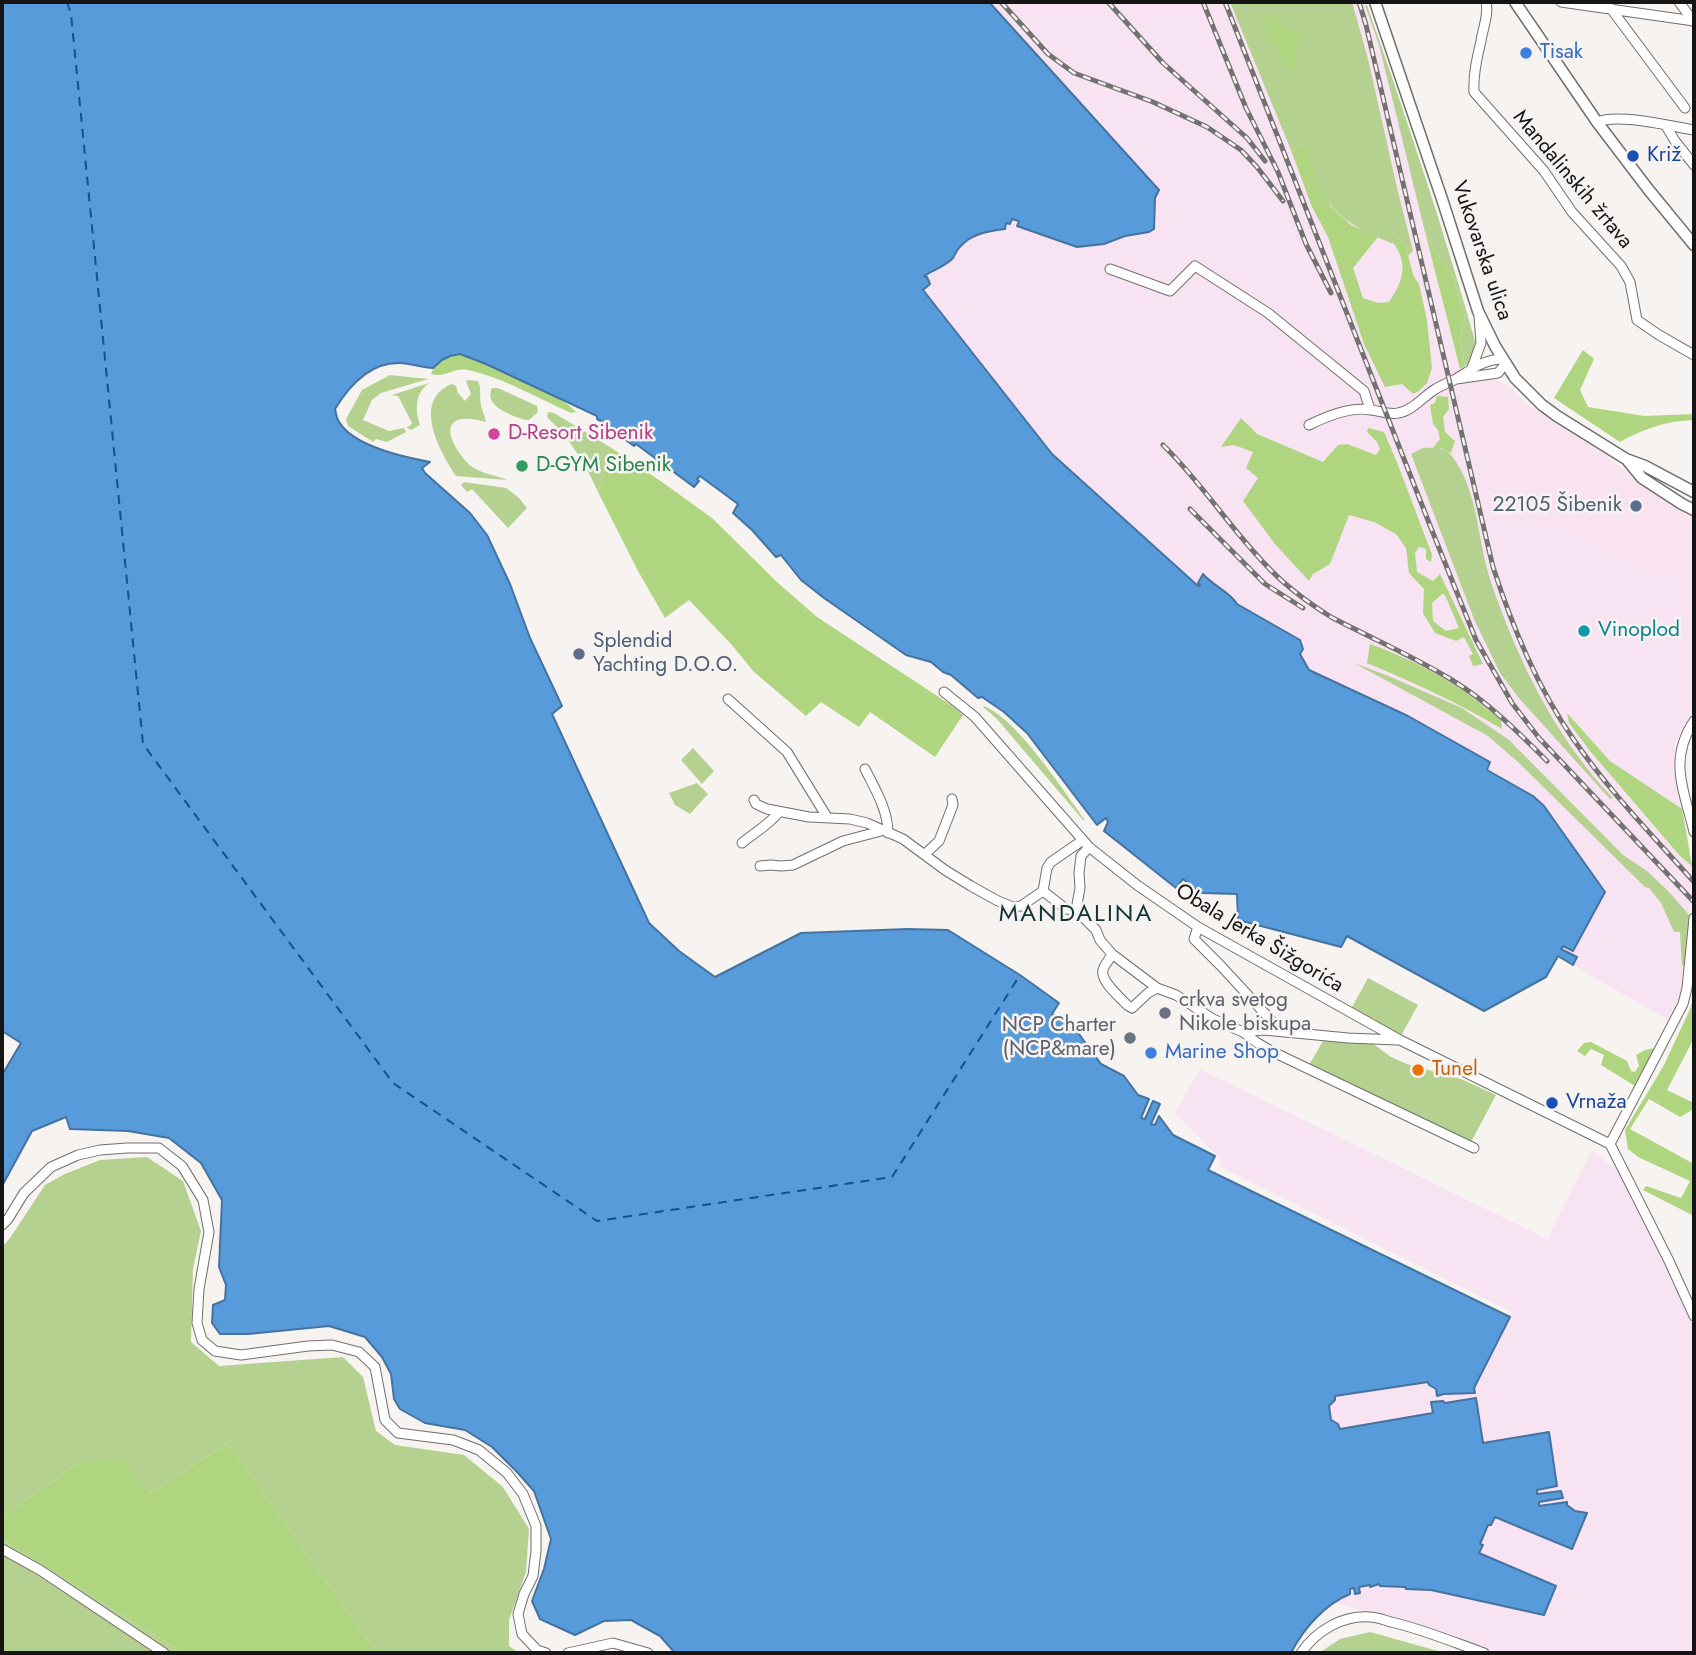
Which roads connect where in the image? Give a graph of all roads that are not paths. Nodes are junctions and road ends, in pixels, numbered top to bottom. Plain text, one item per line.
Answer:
1 (1375, 2) edge
2 (1486, 2) edge
3 (1515, 2) edge
4 (1561, 2) edge
5 (1679, 2) edge
6 (1608, 6) edge
7 (1694, 21) edge
8 (1685, 107) dead end
9 (1597, 122) junction
10 (1667, 126) junction
11 (1694, 130) edge
12 (1694, 165) edge
13 (1694, 245) edge
14 (1110, 270) dead end
15 (1478, 311) junction
16 (1694, 355) edge
17 (1504, 361) junction
18 (1472, 368) junction
19 (1454, 380) junction
20 (1370, 410) junction
21 (1309, 425) dead end
22 (1626, 459) junction
23 (1694, 492) edge
24 (1694, 510) edge
25 (944, 692) dead end
26 (728, 699) dead end
27 (1694, 721) edge
28 (865, 769) dead end
29 (952, 799) dead end
30 (754, 800) dead end
31 (779, 811) junction
32 (827, 817) junction
33 (884, 832) junction
34 (1694, 832) edge
35 (742, 843) dead end
36 (1086, 844) junction
37 (925, 854) junction
38 (760, 866) dead end
39 (1043, 891) junction
40 (1076, 910) junction
41 (1694, 918) edge
42 (1198, 927) junction
43 (1112, 954) junction
44 (1157, 988) junction
45 (1281, 1031) junction
46 (1243, 1032) junction
47 (1400, 1040) junction
48 (1609, 1144) junction
49 (1475, 1148) dead end
50 (2, 1225) edge
51 (1694, 1316) edge
52 (2, 1549) edge
53 (164, 1653) edge
54 (545, 1653) edge
55 (568, 1653) edge
56 (648, 1653) edge
57 (1301, 1653) edge
58 (1483, 1653) edge

1 - 15 main road, Vukovarska ulica
2 - 16 street, Mandalinskih žrtava
3 - 9 main road
4 - 6 street
5 - 7 street
6 - 7 street
6 - 8 street
9 - 10 street
9 - 13 main road
10 - 11 street
10 - 12 street
14 - 20 street
15 - 17 main road, Vukovarska ulica
15 - 18 street
17 - 18 street
17 - 19 street
17 - 22 main road, Vukovarska ulica
18 - 19 street
19 - 20 street
20 - 21 street
22 - 23 main road, Vukovarska ulica
22 - 24 main road, Vukovarska ulica
25 - 36 street, Obala Jerka Šižgorića
26 - 32 street
27 - 34 street
28 - 33 street
29 - 37 street
30 - 31 street
31 - 32 street
31 - 35 street
32 - 33 street
33 - 37 street
33 - 38 street
36 - 39 street
36 - 40 street
36 - 42 street, Obala Jerka Šižgorića
37 - 39 street
39 - 40 street
40 - 43 street
41 - 48 street
42 - 45 street
42 - 47 street, Obala Jerka Šižgorića
43 - 44 street
43 - 44 street
44 - 46 street
45 - 46 street
45 - 47 street
46 - 49 street
47 - 48 street, Obala Jerka Šižgorića
48 - 51 street
50 - 54 street
52 - 53 street
55 - 56 street
57 - 58 street

